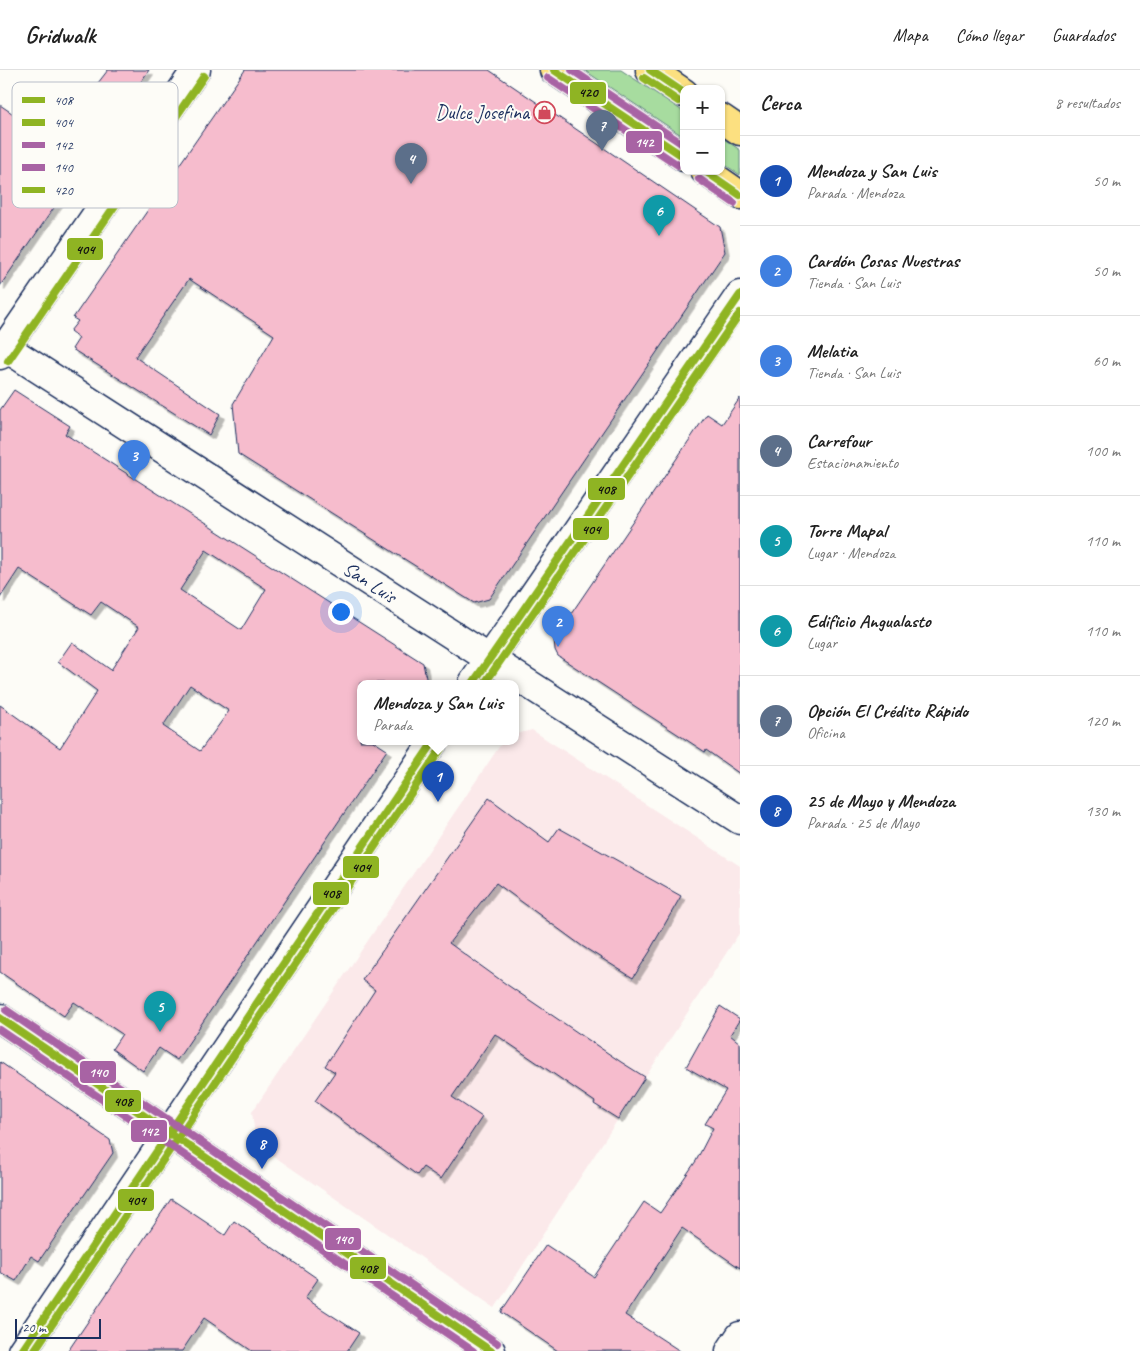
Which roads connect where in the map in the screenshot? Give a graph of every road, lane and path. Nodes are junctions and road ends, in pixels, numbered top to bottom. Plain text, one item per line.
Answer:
1 (196, 70) edge
2 (554, 70) edge
3 (650, 70) edge
4 (680, 90) edge
5 (178, 96) edge
6 (725, 121) edge
7 (740, 131) edge
8 (680, 154) edge
9 (711, 175) edge
10 (740, 195) edge
11 (100, 208) edge
12 (740, 294) edge
13 (2, 349) edge
14 (489, 659) junction
15 (475, 680) edge
16 (431, 745) edge
17 (740, 820) edge
18 (0, 1018) edge
19 (169, 1133) junction
20 (740, 1336) edge
21 (22, 1351) edge
22 (491, 1351) edge
23 (730, 1351) edge

1 - 5 street
2 - 8 main road
3 - 4 main road
6 - 7 main road
9 - 10 main road
11 - 13 street
12 - 14 street
13 - 14 street, San Luis
14 - 15 street
14 - 17 street, San Luis
16 - 19 street
18 - 19 street
19 - 21 street
19 - 22 street
20 - 23 street

